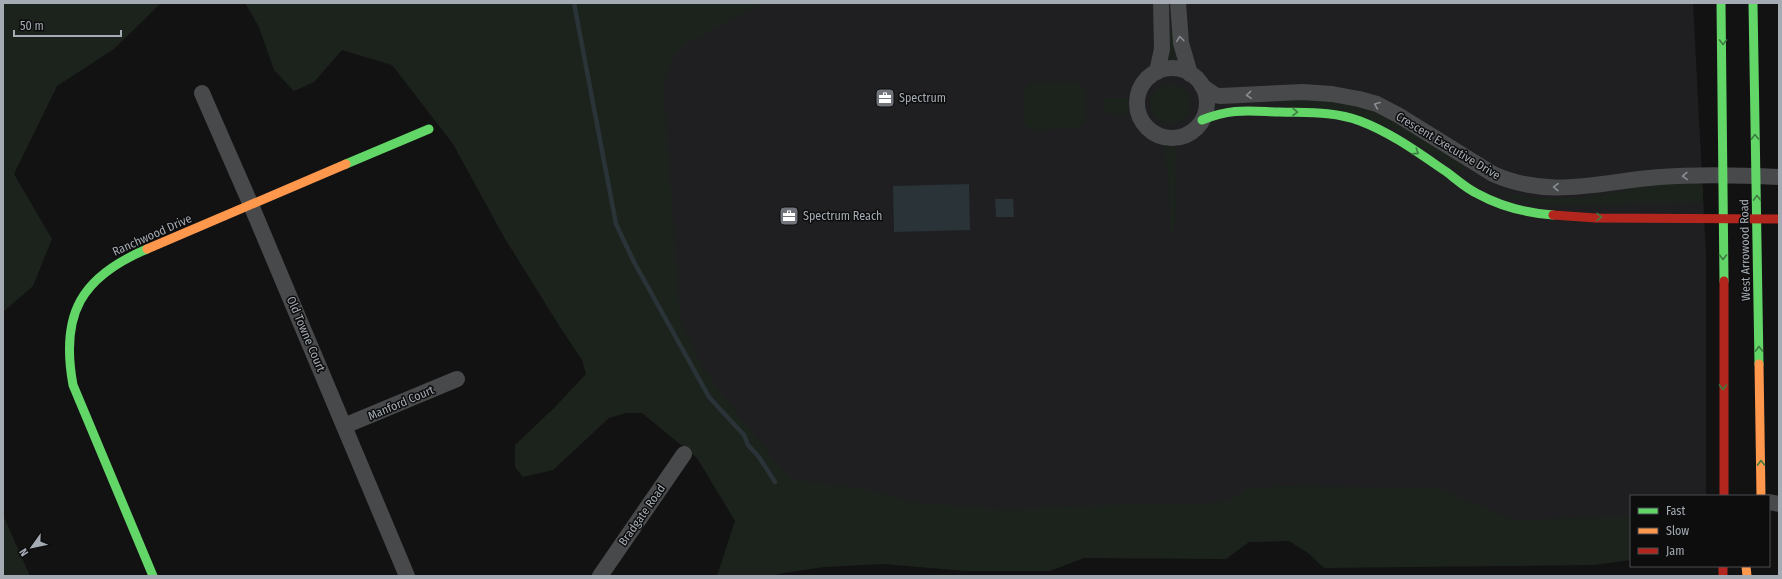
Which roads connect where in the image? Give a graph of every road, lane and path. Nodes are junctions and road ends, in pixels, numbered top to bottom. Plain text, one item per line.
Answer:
1 (1161, 3) edge
2 (1178, 3) edge
3 (1721, 3) edge
4 (1753, 3) edge
5 (1157, 72) junction
6 (1190, 74) junction
7 (1202, 86) junction
8 (202, 93) dead end
9 (1202, 120) junction
10 (429, 130) dead end
11 (1724, 174) junction
12 (1756, 176) junction
13 (1779, 177) edge
14 (251, 205) junction
15 (1723, 218) junction
16 (1779, 219) edge
17 (1758, 220) junction
18 (457, 379) dead end
19 (344, 426) junction
20 (684, 454) dead end
21 (1724, 495) edge
22 (1761, 495) edge
23 (153, 576) edge
24 (408, 576) edge
25 (600, 576) edge

1 - 5 street
6 -> 2 street
3 -> 11 street, West Arrowood Road
12 -> 4 street, West Arrowood Road
5 - 6 street
5 - 9 street, Crescent Executive Drive
6 - 7 street, Crescent Executive Drive
7 - 9 street
11 -> 7 street, Crescent Executive Drive
8 - 14 street, Old Towne Court
9 -> 15 street, Crescent Executive Drive
10 - 14 street, Ranchwood Drive
11 - 12 street, Crescent Executive Drive
11 - 15 street, West Arrowood Road
12 - 13 street, Crescent Executive Drive
17 -> 12 street, West Arrowood Road
14 - 19 street, Old Towne Court
14 - 23 street, Ranchwood Drive
15 - 17 street, Crescent Executive Drive
15 -> 21 street, West Arrowood Road
16 - 17 street, Crescent Executive Drive
22 -> 17 street, West Arrowood Road
18 - 19 street, Manford Court
19 - 24 street, Old Towne Court
20 - 25 street, Bradgate Road

